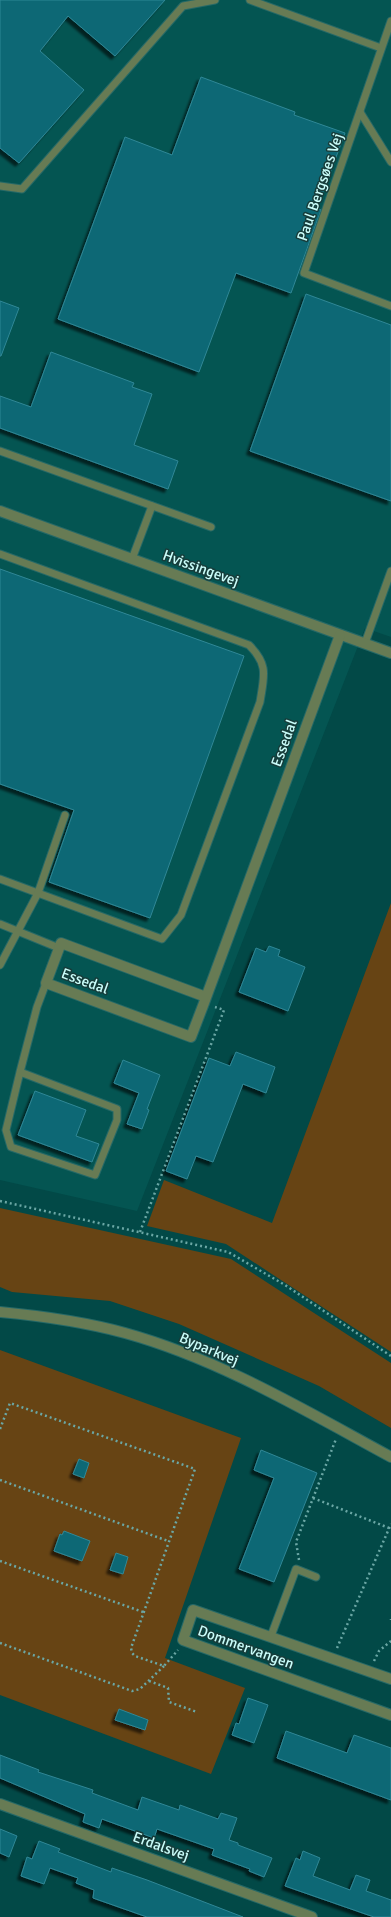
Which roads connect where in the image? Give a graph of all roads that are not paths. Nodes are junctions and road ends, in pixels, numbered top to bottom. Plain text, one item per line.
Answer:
1 (215, 0) edge
2 (250, 0) edge
3 (391, 21) edge
4 (381, 48) junction
5 (360, 112) junction
6 (391, 162) edge
7 (0, 186) edge
8 (391, 306) edge
9 (0, 451) edge
10 (152, 506) junction
11 (0, 511) edge
12 (211, 528) dead end
13 (0, 554) edge
14 (132, 559) junction
15 (391, 571) edge
16 (340, 635) junction
17 (365, 643) junction
18 (391, 653) edge
19 (65, 815) dead end
20 (0, 878) edge
21 (38, 893) junction
22 (0, 924) edge
23 (19, 931) junction
24 (59, 948) junction
25 (0, 965) edge
26 (46, 983) junction
27 (205, 1000) junction
28 (20, 1072) junction
29 (0, 1312) edge
30 (391, 1457) edge
31 (316, 1577) dead end
32 (271, 1636) junction
33 (391, 1679) edge
34 (391, 1715) edge
35 (0, 1804) edge
36 (312, 1917) edge

1 - 7 lane
2 - 4 lane
3 - 4 lane, Paul Bergsøes Vej
4 - 5 lane, Paul Bergsøes Vej
5 - 6 lane
5 - 8 lane, Paul Bergsøes Vej
9 - 10 lane
10 - 12 lane
10 - 14 lane
11 - 14 street, Hvissingevej
13 - 21 lane
14 - 16 street, Hvissingevej
15 - 17 lane
16 - 17 street, Hvissingevej
16 - 27 street, Essedal
17 - 18 street, Hvissingevej
19 - 21 lane
20 - 21 lane
21 - 23 lane
22 - 23 lane
23 - 24 lane
23 - 25 lane
24 - 26 street, Essedal
24 - 27 street, Essedal
26 - 27 street, Essedal
26 - 28 lane
28 - 28 lane
29 - 30 street, Byparkvej
31 - 32 lane
32 - 33 street, Dommervangen
32 - 34 street, Dommervangen
35 - 36 street, Erdalsvej

